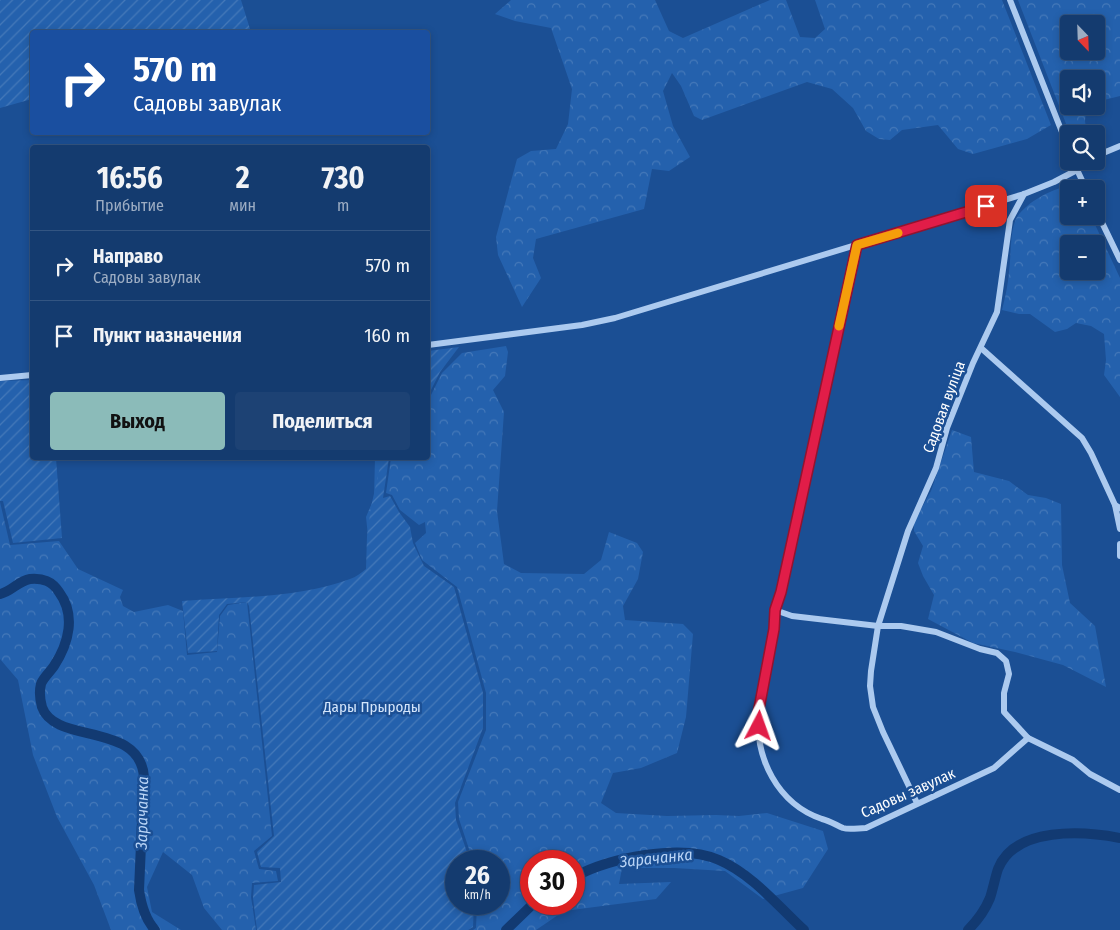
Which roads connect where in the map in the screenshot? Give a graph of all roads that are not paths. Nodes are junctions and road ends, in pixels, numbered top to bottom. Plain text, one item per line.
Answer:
1 (1010, 0) edge
2 (1060, 127) edge
3 (1120, 146) edge
4 (1105, 152) edge
5 (1077, 170) joint
6 (1082, 180) edge
7 (1024, 194) junction
8 (1103, 225) edge
9 (857, 245) junction
10 (1120, 260) edge
11 (430, 345) edge
12 (981, 348) junction
13 (30, 375) edge
14 (0, 378) edge
15 (1118, 507) edge
16 (1120, 529) edge
17 (1120, 544) edge
18 (1120, 556) edge
19 (775, 610) junction
20 (878, 626) junction
21 (1028, 738) junction
22 (1120, 790) edge
23 (918, 803) junction

1 - 2 street
3 - 4 street
5 - 6 street
5 - 7 street
7 - 9 street
7 - 12 street, Садовая вуліца
8 - 10 street
9 - 11 street
9 - 19 street, Садовы завулак
12 - 15 street
12 - 20 street, Садовая вуліца
13 - 14 street
15 - 16 street
17 - 18 street
19 - 20 street
19 - 23 street, Садовы завулак
20 - 21 street
20 - 23 street, Садовая вуліца
21 - 22 street
21 - 23 street, Садовы завулак

